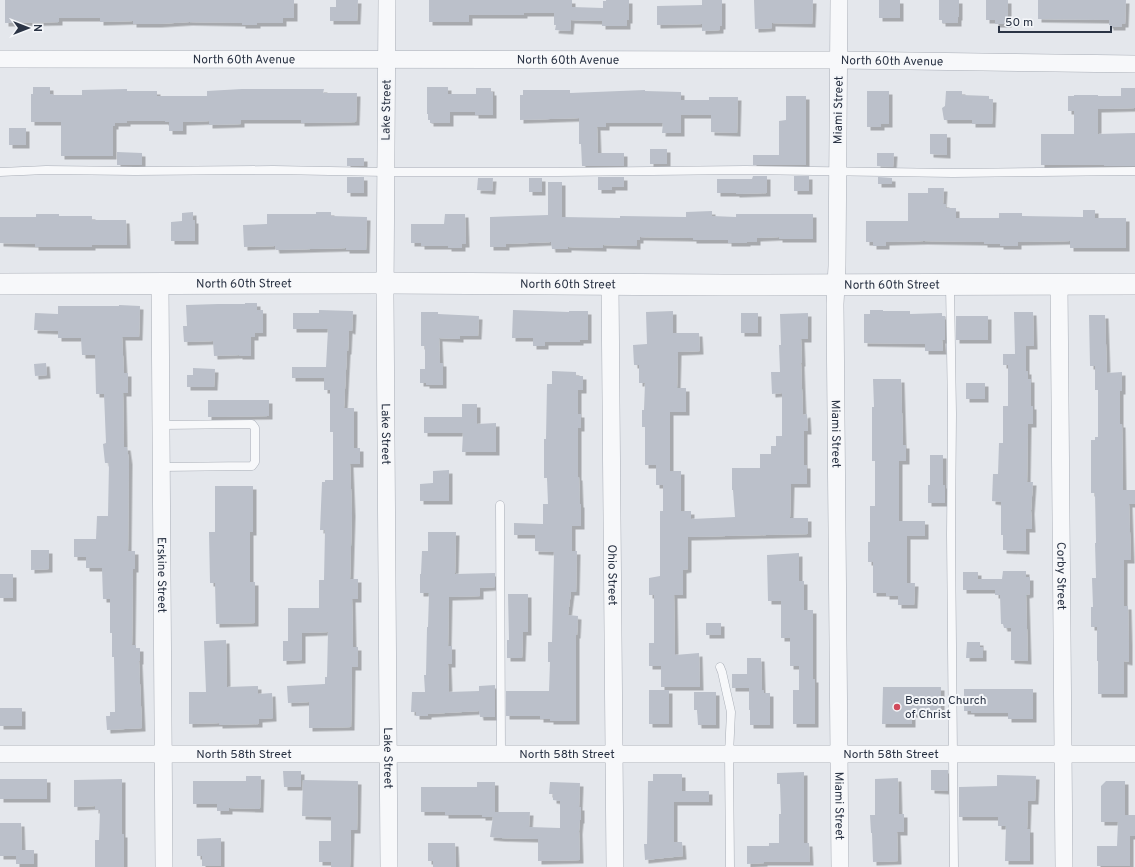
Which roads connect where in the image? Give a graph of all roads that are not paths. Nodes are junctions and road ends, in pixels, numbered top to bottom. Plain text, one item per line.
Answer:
1 (387, 0) edge
2 (839, 0) edge
3 (0, 59) edge
4 (387, 60) junction
5 (839, 60) junction
6 (1135, 64) edge
7 (1135, 171) edge
8 (0, 172) edge
9 (386, 172) junction
10 (837, 172) junction
11 (385, 283) junction
12 (0, 284) edge
13 (160, 284) junction
14 (610, 284) junction
15 (836, 284) junction
16 (950, 284) junction
17 (1059, 284) junction
18 (1135, 284) edge
19 (161, 425) junction
20 (161, 467) junction
21 (500, 505) dead end
22 (720, 667) dead end
23 (163, 753) junction
24 (0, 754) edge
25 (388, 754) junction
26 (501, 754) junction
27 (615, 754) junction
28 (729, 754) junction
29 (840, 754) junction
30 (953, 754) junction
31 (1064, 754) junction
32 (1135, 754) edge
33 (164, 867) edge
34 (389, 867) edge
35 (615, 867) edge
36 (730, 867) edge
37 (840, 867) edge
38 (954, 867) edge
39 (1064, 867) edge

1 - 4 street, Lake Street
2 - 5 street, Miami Street
3 - 4 street, North 60th Avenue
4 - 5 street, North 60th Avenue
4 - 9 street, Lake Street
5 - 6 street, North 60th Avenue
5 - 10 street, Miami Street
7 - 10 lane
8 - 9 lane
9 - 10 lane
9 - 11 street, Lake Street
10 - 15 street, Miami Street
11 - 13 street, North 60th Street
11 - 14 street, North 60th Street
11 - 25 street, Lake Street
12 - 13 street, North 60th Street
13 - 19 street, Erskine Street
14 - 15 street, North 60th Street
14 - 27 street, Ohio Street
15 - 16 street, North 60th Street
15 - 29 street, Miami Street
16 - 17 street, North 60th Street
16 - 30 lane
17 - 18 street, North 60th Street
17 - 31 street, Corby Street
19 - 20 street, Erskine Street
19 - 20 lane
20 - 23 street, Erskine Street
21 - 26 lane
22 - 28 lane
23 - 24 street, North 58th Street
23 - 25 street, North 58th Street
23 - 33 street, Erskine Street
25 - 26 street, North 58th Street
25 - 34 street, Lake Street
26 - 27 street, North 58th Street
27 - 28 street, North 58th Street
27 - 35 street, Ohio Street
28 - 29 street, North 58th Street
28 - 36 lane
29 - 30 street, North 58th Street
29 - 37 street, Miami Street
30 - 31 street, North 58th Street
30 - 38 lane
31 - 32 street, North 58th Street
31 - 39 street, Corby Street

